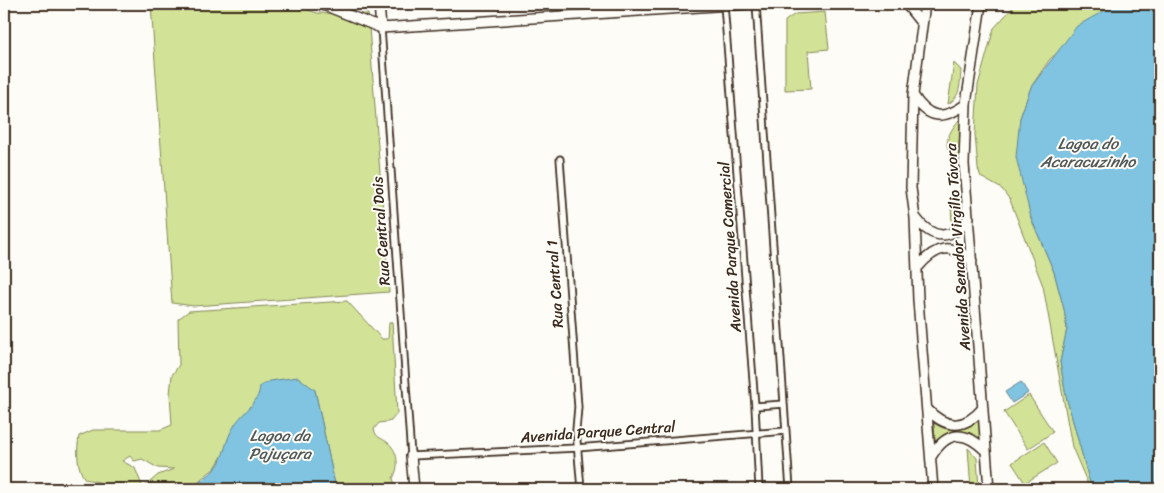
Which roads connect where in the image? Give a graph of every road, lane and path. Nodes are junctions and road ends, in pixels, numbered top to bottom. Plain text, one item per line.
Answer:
1 (320, 4) edge
2 (379, 4) edge
3 (746, 4) edge
4 (756, 4) edge
5 (906, 4) edge
6 (925, 4) edge
7 (981, 4) edge
8 (724, 5) edge
9 (922, 24) junction
10 (380, 28) junction
11 (913, 95) junction
12 (966, 104) junction
13 (560, 159) dead end
14 (915, 218) junction
15 (969, 218) junction
16 (972, 261) junction
17 (918, 267) junction
18 (784, 404) junction
19 (755, 406) junction
20 (983, 408) junction
21 (928, 409) junction
22 (786, 431) junction
23 (757, 433) junction
24 (577, 448) junction
25 (986, 451) junction
26 (412, 456) junction
27 (931, 457) junction
28 (414, 489) edge
29 (581, 489) edge
30 (759, 489) edge
31 (790, 489) edge
32 (933, 489) edge
33 (989, 489) edge

1 - 10 main road
2 - 10 main road, Rua Central Dois
3 - 8 main road
4 - 18 street
5 - 9 main road
6 - 9 main road
7 - 12 main road, Avenida Senador Virgílio Távora
8 - 10 main road
8 - 19 street, Avenida Parque Comercial
9 - 11 main road
10 - 26 street, Rua Central Dois
11 - 12 main road
11 - 14 main road
12 - 15 main road, Avenida Senador Virgílio Távora
13 - 24 street, Rua Central 1
14 - 15 main road
14 - 17 main road
15 - 16 main road, Avenida Senador Virgílio Távora
16 - 17 main road
16 - 20 main road, Avenida Senador Virgílio Távora
17 - 21 main road
18 - 19 street
18 - 22 street
19 - 23 street, Avenida Parque Comercial
20 - 21 main road
20 - 25 main road, Avenida Senador Virgílio Távora
21 - 27 main road
22 - 23 street, Avenida Parque Central
22 - 31 street
23 - 24 street, Avenida Parque Central
23 - 30 street, Avenida Parque Comercial
24 - 26 street, Avenida Parque Central
24 - 29 street, Rua Central 1
25 - 27 main road
25 - 33 main road, Avenida Senador Virgílio Távora
26 - 28 main road
27 - 32 main road

